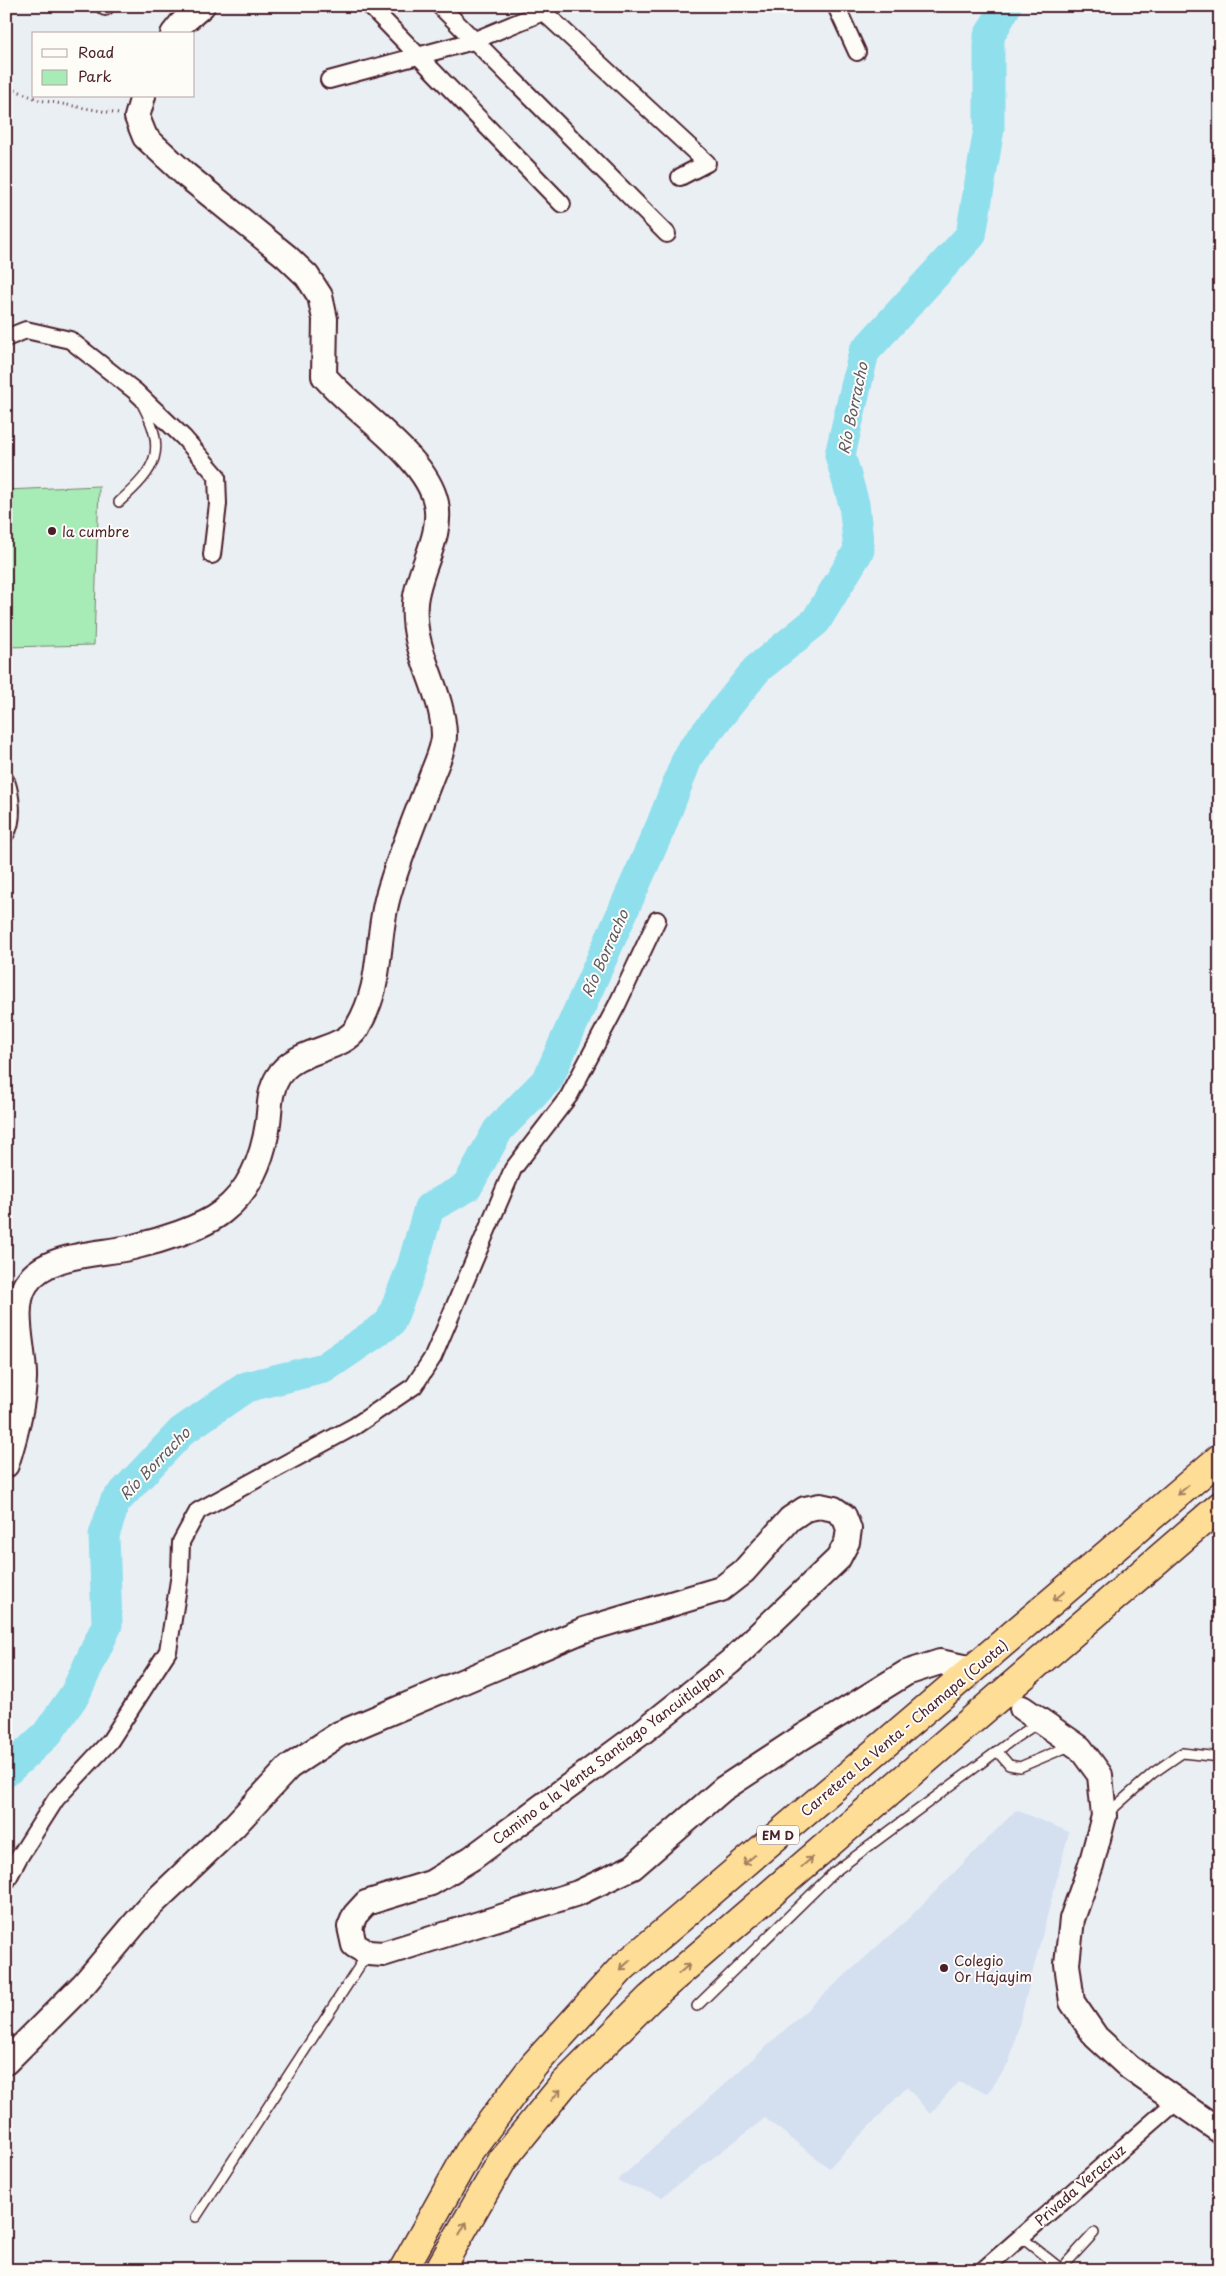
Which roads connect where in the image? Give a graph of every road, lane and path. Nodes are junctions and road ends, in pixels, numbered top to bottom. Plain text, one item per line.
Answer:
1 (202, 6) edge
2 (370, 6) edge
3 (440, 6) edge
4 (836, 6) edge
5 (540, 9) edge
6 (175, 32) edge
7 (473, 41) junction
8 (857, 52) dead end
9 (417, 55) junction
10 (329, 80) dead end
11 (6, 86) edge
12 (32, 97) edge
13 (34, 98) edge
14 (140, 107) edge
15 (680, 177) dead end
16 (562, 204) dead end
17 (667, 234) dead end
18 (6, 338) edge
19 (135, 391) junction
20 (119, 502) dead end
21 (212, 554) dead end
22 (6, 781) edge
23 (6, 833) edge
24 (657, 920) dead end
25 (1220, 1458) edge
26 (6, 1465) edge
27 (1220, 1506) edge
28 (963, 1667) tunnel mouth
29 (1032, 1715) joint
30 (1074, 1744) junction
31 (996, 1751) junction
32 (1220, 1757) edge
33 (1104, 1816) junction
34 (6, 1882) edge
35 (368, 1953) junction
36 (697, 2006) dead end
37 (6, 2062) edge
38 (1178, 2100) junction
39 (1220, 2131) edge
40 (196, 2217) dead end
41 (1094, 2233) dead end
42 (1021, 2237) junction
43 (1060, 2269) edge
44 (403, 2270) edge
45 (439, 2270) edge
46 (983, 2270) edge

1 - 6 main road
2 - 9 street
3 - 7 street
4 - 8 street
5 - 7 street
5 - 15 street
7 - 9 street
7 - 17 street
9 - 10 street
9 - 16 street
11 - 12 path
13 - 14 path
14 - 26 main road
18 - 19 street
19 - 20 lane
19 - 21 street
22 - 23 street
24 - 34 street
25 -> 44 highway, Carretera La Venta - Chamapa (Cuota) / EM D
45 -> 27 highway, EM D
28 - 35 main road
29 - 30 main road
29 - 31 lane
30 - 31 lane
30 - 33 main road
31 - 36 lane
32 - 33 lane
33 - 38 main road
35 - 37 main road, Camino a la Venta Santiago Yancuitlalpan
35 - 40 lane
38 - 39 main road
38 - 42 street, Privada Veracruz
41 - 43 lane
42 - 43 lane
42 - 46 street, Privada Veracruz

